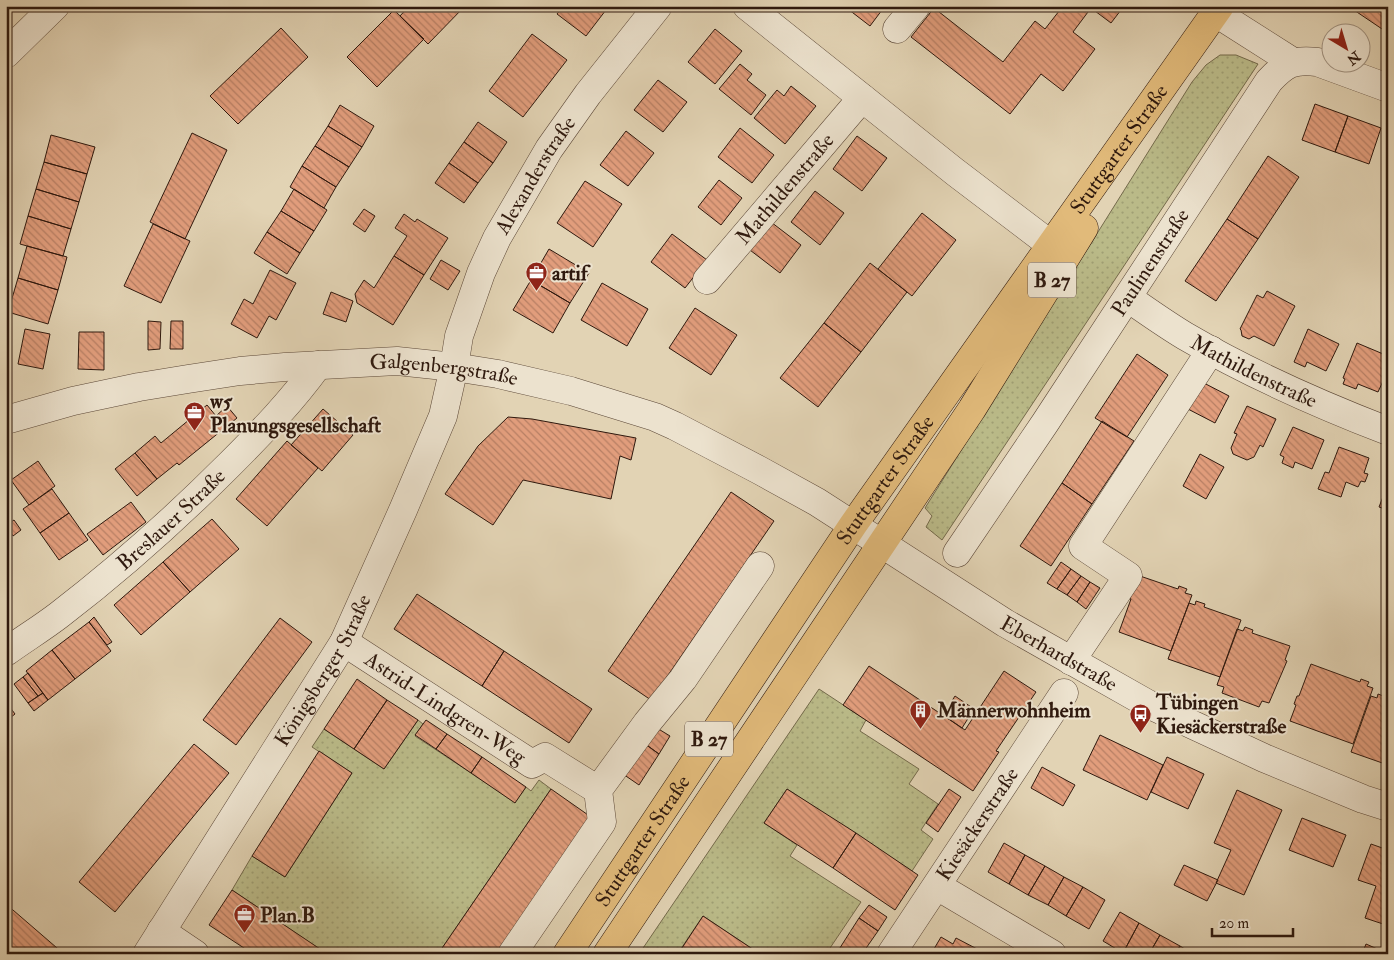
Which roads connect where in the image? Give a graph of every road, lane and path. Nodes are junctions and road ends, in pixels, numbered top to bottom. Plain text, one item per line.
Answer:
1 (55, 6) edge
2 (658, 6) edge
3 (747, 6) edge
4 (916, 6) edge
5 (1218, 9) edge
6 (897, 29) dead end
7 (6, 54) edge
8 (1293, 62) junction
9 (1388, 88) edge
10 (862, 98) junction
11 (1051, 245) junction
12 (707, 280) dead end
13 (1128, 298) junction
14 (1211, 350) junction
15 (318, 365) junction
16 (454, 367) junction
17 (6, 420) edge
18 (1388, 431) edge
19 (853, 525) junction
20 (882, 543) junction
21 (957, 553) dead end
22 (760, 566) dead end
23 (344, 642) junction
24 (6, 652) edge
25 (1071, 661) junction
26 (1064, 693) dead end
27 (598, 790) junction
28 (1388, 807) edge
29 (937, 886) junction
30 (161, 931) junction
31 (147, 954) edge
32 (194, 954) edge
33 (512, 954) edge
34 (567, 954) edge
35 (607, 954) edge
36 (891, 954) edge
37 (1052, 954) edge

1 - 7 street
2 - 16 street, Alexanderstraße
3 - 10 street
4 - 6 street
5 - 8 street
5 - 11 main road, Stuttgarter Straße / B 27
5 - 20 main road, Stuttgarter Straße / B 27
8 - 9 street
8 - 13 street, Paulinenstraße
10 - 11 street
10 - 12 street, Mathildenstraße
11 - 19 main road, Stuttgarter Straße / B 27
13 - 14 street, Mathildenstraße
13 - 21 street, Paulinenstraße
14 - 18 street, Mathildenstraße
14 - 25 street
15 - 16 street, Galgenbergstraße
15 - 17 street, Galgenbergstraße
15 - 24 street, Breslauer Straße
16 - 19 street, Galgenbergstraße
16 - 23 street, Königsberger Straße
19 - 20 street, Eberhardstraße
19 - 34 main road, Stuttgarter Straße / B 27
20 - 25 street, Eberhardstraße
20 - 35 main road, Stuttgarter Straße / B 27
22 - 27 street
23 - 27 street, Astrid-Lindgren-Weg
23 - 30 street, Königsberger Straße
25 - 28 street, Eberhardstraße
26 - 29 street, Kiesäckerstraße
27 - 33 street
29 - 36 street, Kiesäckerstraße
29 - 37 street
30 - 31 street, Königsberger Straße
30 - 32 street

